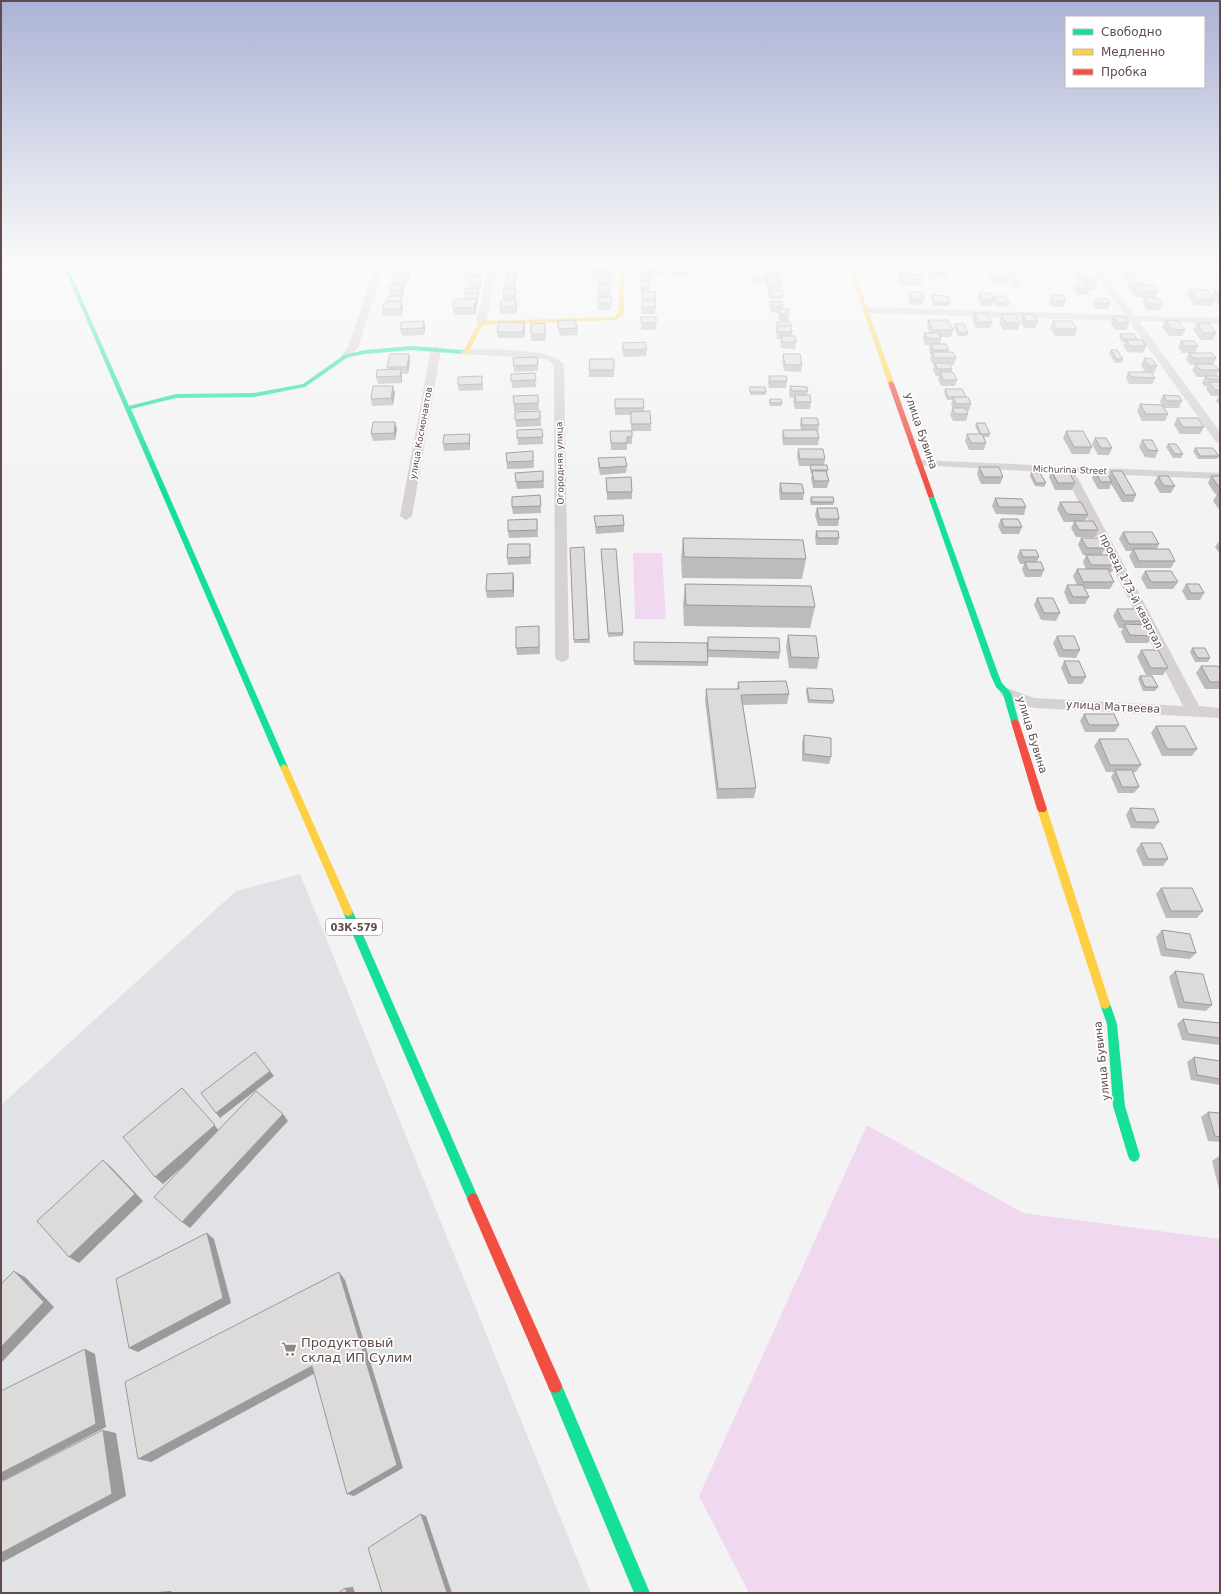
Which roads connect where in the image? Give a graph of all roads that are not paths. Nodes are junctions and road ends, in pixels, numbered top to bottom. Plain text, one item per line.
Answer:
1 (97, 337) edge
2 (357, 337) edge
3 (474, 337) edge
4 (876, 337) edge
5 (1145, 337) edge
6 (436, 349) junction
7 (466, 352) junction
8 (346, 356) junction
9 (128, 408) junction
10 (1220, 440) edge
11 (920, 463) junction
12 (1068, 470) junction
13 (1220, 476) edge
14 (406, 516) dead end
15 (562, 657) dead end
16 (1007, 694) junction
17 (1194, 712) junction
18 (1220, 713) edge
19 (1134, 1156) dead end
20 (642, 1593) edge

1 - 9 street, 03К-579
2 - 8 street
3 - 7 street
4 - 11 street, улица Бувина
5 - 10 street
6 - 7 street
6 - 8 street
6 - 14 street, улица Космонавтов
7 - 15 street, Огородняя улица
8 - 9 street
9 - 20 street, 03К-579
11 - 12 street, Michurina Street
11 - 16 street, улица Бувина
12 - 13 street, Michurina Street
12 - 17 street, проезд 173-й квартал
16 - 17 street, улица Матвеева
16 - 19 street, улица Бувина
17 - 18 street, улица Матвеева

